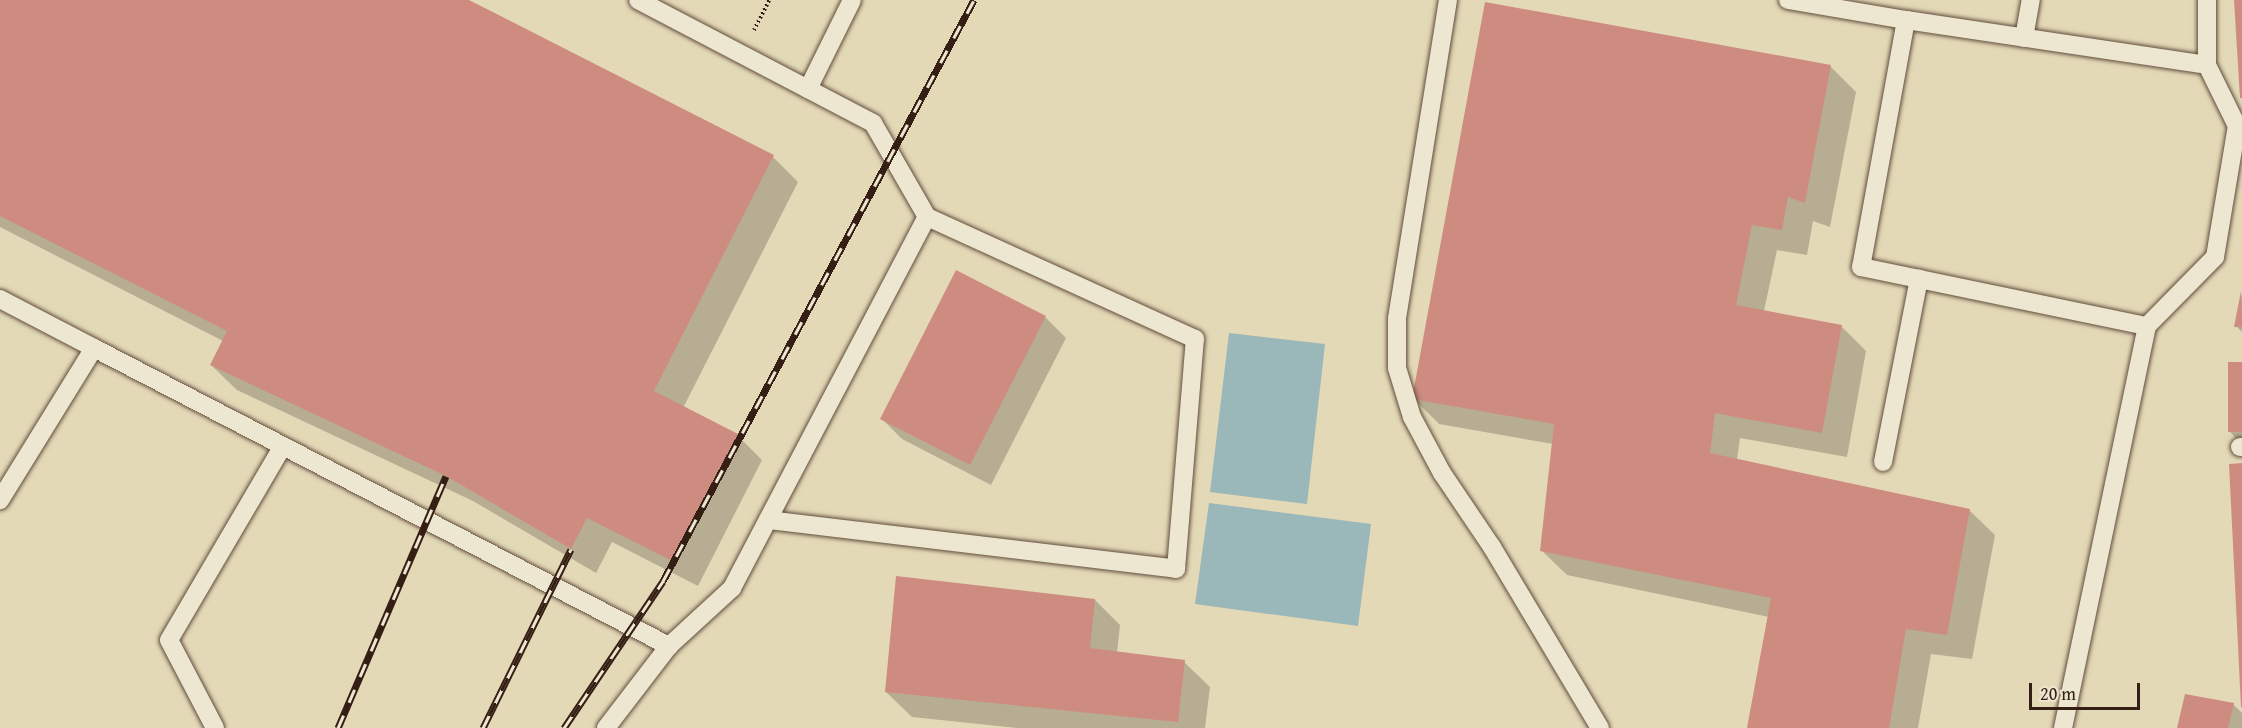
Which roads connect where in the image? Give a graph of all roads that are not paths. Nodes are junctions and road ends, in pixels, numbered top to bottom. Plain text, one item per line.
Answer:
1 (638, 0) edge
2 (852, 0) edge
3 (1448, 0) edge
4 (1788, 0) edge
5 (2031, 0) edge
6 (2207, 0) edge
7 (1906, 20) junction
8 (2024, 38) junction
9 (2207, 65) junction
10 (807, 89) junction
11 (927, 217) junction
12 (1919, 279) junction
13 (0, 299) edge
14 (2146, 326) junction
15 (94, 348) junction
16 (283, 446) junction
17 (1883, 462) dead end
18 (0, 500) edge
19 (768, 520) junction
20 (669, 646) junction
21 (215, 728) edge
22 (606, 728) edge
23 (1600, 728) edge
24 (2063, 728) edge

1 - 10 lane
2 - 10 lane
3 - 23 lane
4 - 7 lane
5 - 8 lane
6 - 9 lane
7 - 8 lane
7 - 12 lane
8 - 9 lane
9 - 14 lane
10 - 11 lane
11 - 19 lane
11 - 19 lane
12 - 14 lane
12 - 17 lane
13 - 15 lane
14 - 24 lane
15 - 16 lane
15 - 18 lane
16 - 20 lane
16 - 21 lane
19 - 20 lane
20 - 22 lane

